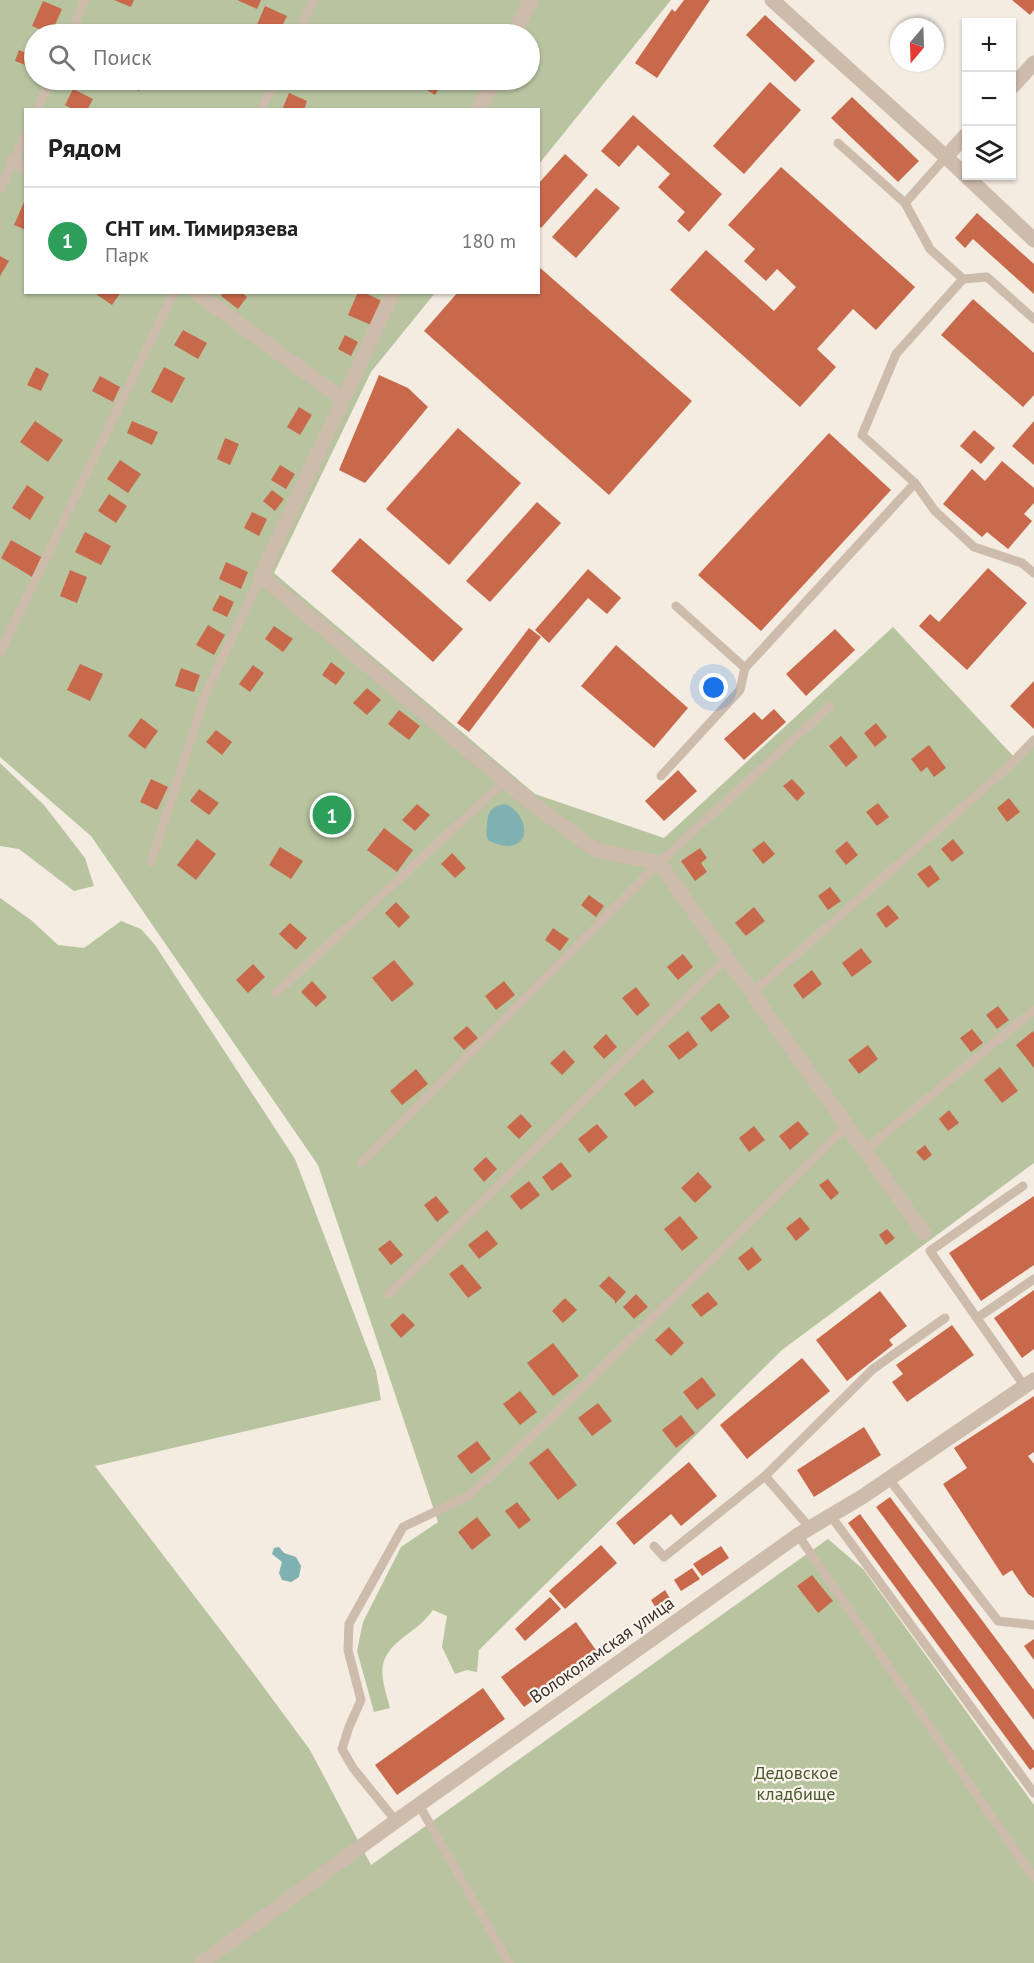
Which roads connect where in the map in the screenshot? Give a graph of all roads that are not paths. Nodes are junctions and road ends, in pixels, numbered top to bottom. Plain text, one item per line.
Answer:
1 (85, 0) edge
2 (314, 0) edge
3 (531, 0) edge
4 (772, 0) edge
5 (74, 24) edge
6 (302, 24) edge
7 (519, 24) edge
8 (1034, 63) edge
9 (1016, 82) edge
10 (46, 90) edge
11 (271, 90) edge
12 (488, 90) edge
13 (38, 108) edge
14 (262, 108) edge
15 (480, 108) edge
16 (962, 139) edge
17 (838, 143) dead end
18 (24, 144) edge
19 (946, 157) junction
20 (20, 164) edge
21 (0, 190) edge
22 (905, 203) junction
23 (1034, 240) edge
24 (963, 279) junction
25 (173, 294) edge
26 (198, 294) edge
27 (392, 294) edge
28 (1034, 319) edge
29 (343, 399) junction
30 (915, 483) junction
31 (1034, 573) edge
32 (261, 576) junction
33 (676, 606) dead end
34 (0, 653) edge
35 (745, 668) junction
36 (830, 706) dead end
37 (1034, 740) edge
38 (660, 776) dead end
39 (505, 781) junction
40 (151, 862) dead end
41 (659, 863) junction
42 (727, 958) junction
43 (752, 993) junction
44 (275, 994) dead end
45 (1034, 1010) edge
46 (847, 1126) junction
47 (865, 1150) junction
48 (361, 1163) dead end
49 (1023, 1186) dead end
50 (924, 1233) dead end
51 (1034, 1278) edge
52 (389, 1294) dead end
53 (945, 1318) dead end
54 (977, 1318) junction
55 (1029, 1383) edge
56 (765, 1476) junction
57 (889, 1479) junction
58 (831, 1516) junction
59 (804, 1531) junction
60 (654, 1546) dead end
61 (1034, 1625) edge
62 (1034, 1793) edge
63 (419, 1805) junction
64 (396, 1821) junction
65 (1034, 1878) edge
66 (201, 1963) edge
67 (509, 1963) edge

1 - 5 lane
2 - 6 lane
3 - 7 street
4 - 19 street
8 - 9 street
10 - 13 lane
11 - 14 lane
12 - 15 street
16 - 19 street
17 - 22 lane
18 - 20 lane
19 - 22 lane
19 - 23 street
20 - 21 lane
22 - 24 lane
24 - 28 lane
24 - 30 lane
25 - 34 lane
26 - 29 street
27 - 29 street
29 - 32 street
30 - 31 lane
30 - 35 lane
32 - 39 street
32 - 40 lane
33 - 35 lane
35 - 38 lane
36 - 41 lane
37 - 43 lane
39 - 41 street
39 - 44 lane
41 - 42 street
41 - 48 lane
42 - 43 street
42 - 52 lane
43 - 46 street
45 - 47 lane
46 - 47 street
46 - 64 lane
47 - 50 street
49 - 54 lane
51 - 54 lane
53 - 56 lane
54 - 55 lane
55 - 57 street, Волоколамская улица
56 - 59 lane
56 - 60 lane
57 - 58 street, Волоколамская улица
57 - 61 lane
58 - 59 street, Волоколамская улица
58 - 62 lane
59 - 63 street, Волоколамская улица
59 - 65 lane
63 - 64 street, Волоколамская улица
63 - 67 lane
64 - 66 street, Волоколамская улица

